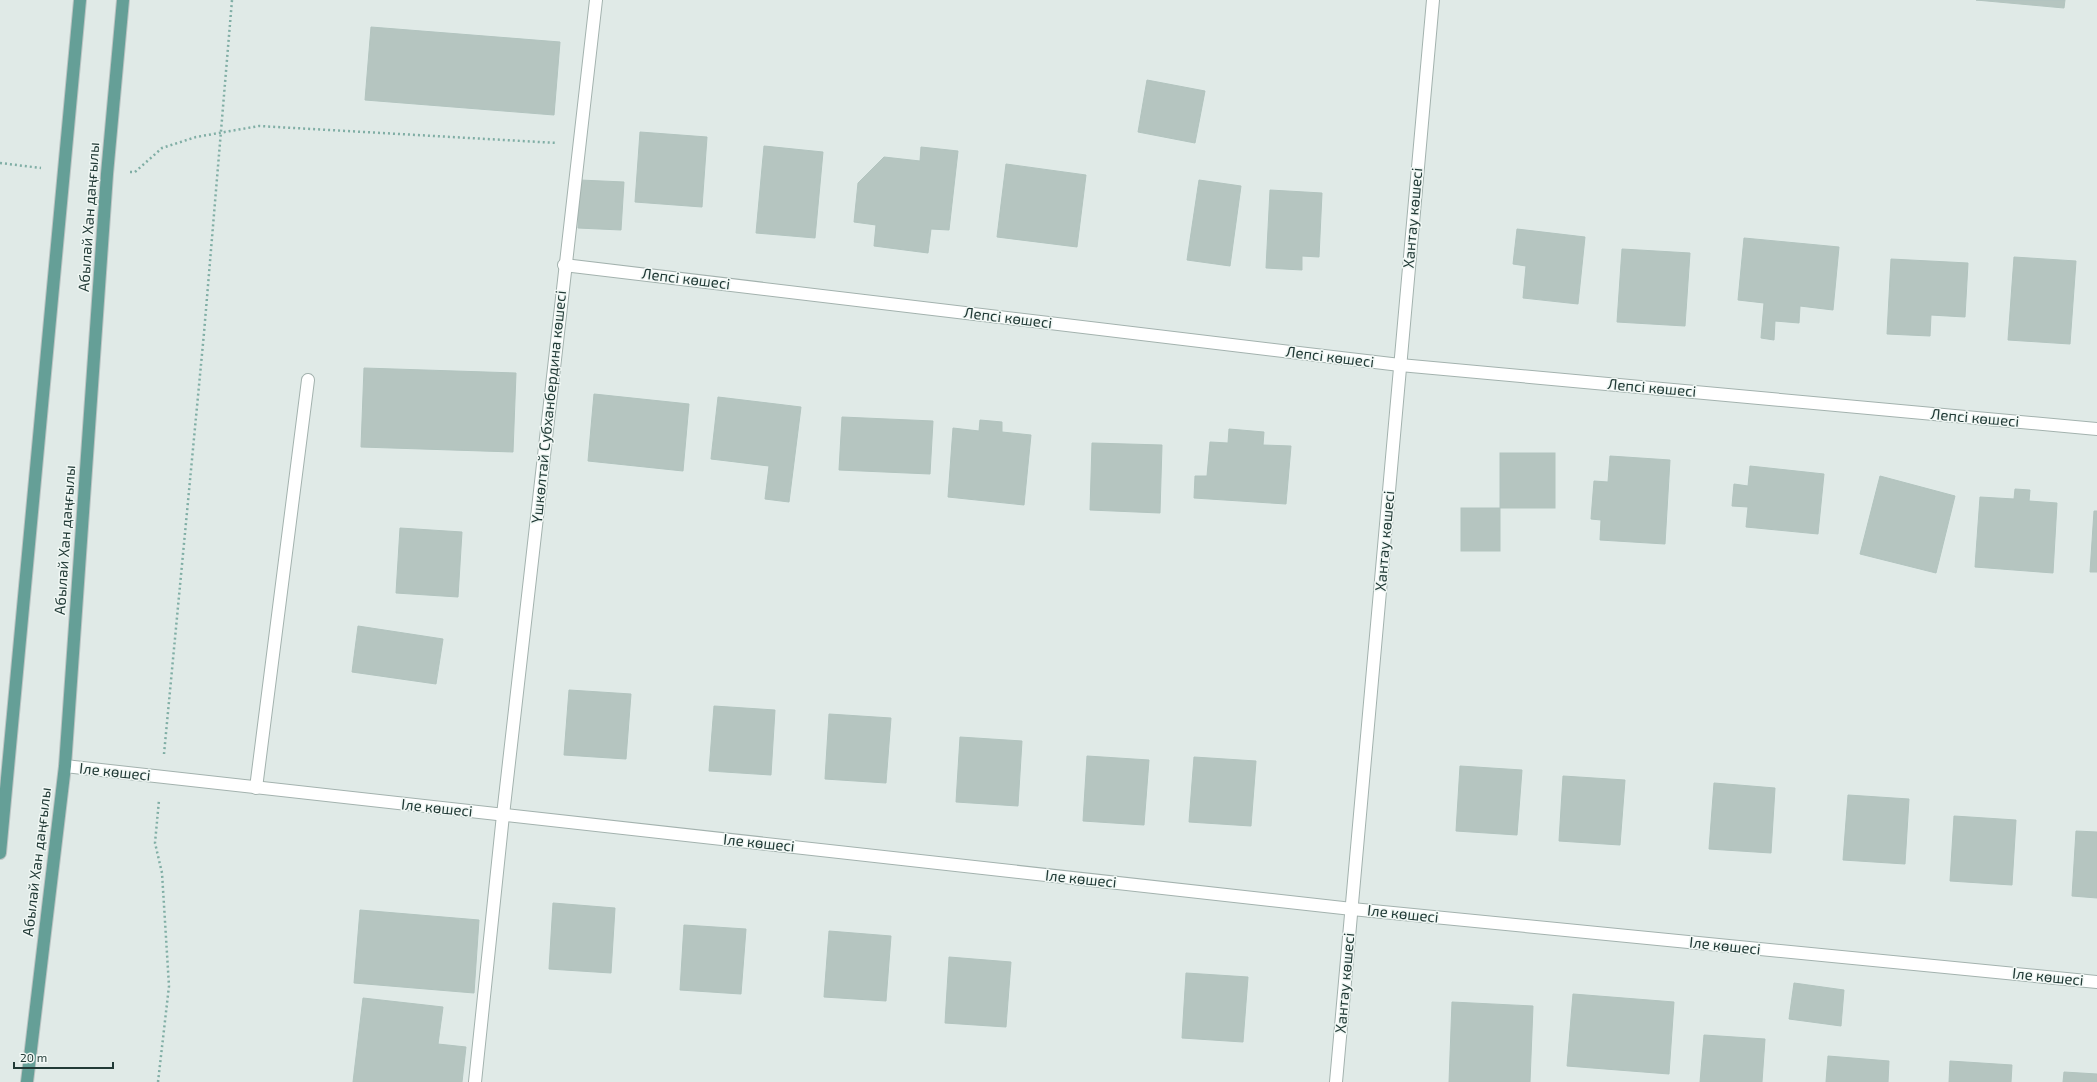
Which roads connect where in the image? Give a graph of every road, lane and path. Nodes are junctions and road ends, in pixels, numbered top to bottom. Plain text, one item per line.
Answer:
1 (80, 0) edge
2 (123, 0) edge
3 (232, 0) edge
4 (596, 0) edge
5 (1433, 0) edge
6 (221, 132) junction
7 (579, 144) junction
8 (135, 172) dead end
9 (564, 265) junction
10 (1400, 365) junction
11 (308, 380) dead end
12 (2097, 429) edge
13 (65, 766) junction
14 (162, 777) junction
15 (256, 788) junction
16 (503, 815) junction
17 (0, 851) edge
18 (1352, 909) junction
19 (2097, 982) edge
20 (26, 1082) edge
21 (158, 1082) edge
22 (475, 1082) edge
23 (1336, 1082) edge

1 - 17 main road, Абылай Хан даңғылы
2 - 13 main road, Абылай Хан даңғылы
3 - 6 path
4 - 7 street, Үшкөлтай Субханбердина көшесі
5 - 10 street, Хантау көшесі
6 - 7 path
6 - 8 path
6 - 14 path
7 - 9 street, Үшкөлтай Субханбердина көшесі
9 - 10 street, Лепсі көшесі
9 - 16 street, Үшкөлтай Субханбердина көшесі
10 - 12 street, Лепсі көшесі
10 - 18 street, Хантау көшесі
11 - 15 street
13 - 14 street, Іле көшесі
13 - 20 main road, Абылай Хан даңғылы
14 - 15 street, Іле көшесі
14 - 21 path
15 - 16 street, Іле көшесі
16 - 18 street, Іле көшесі
16 - 22 street, Үшкөлтай Субханбердина көшесі
18 - 19 street, Іле көшесі
18 - 23 street, Хантау көшесі

